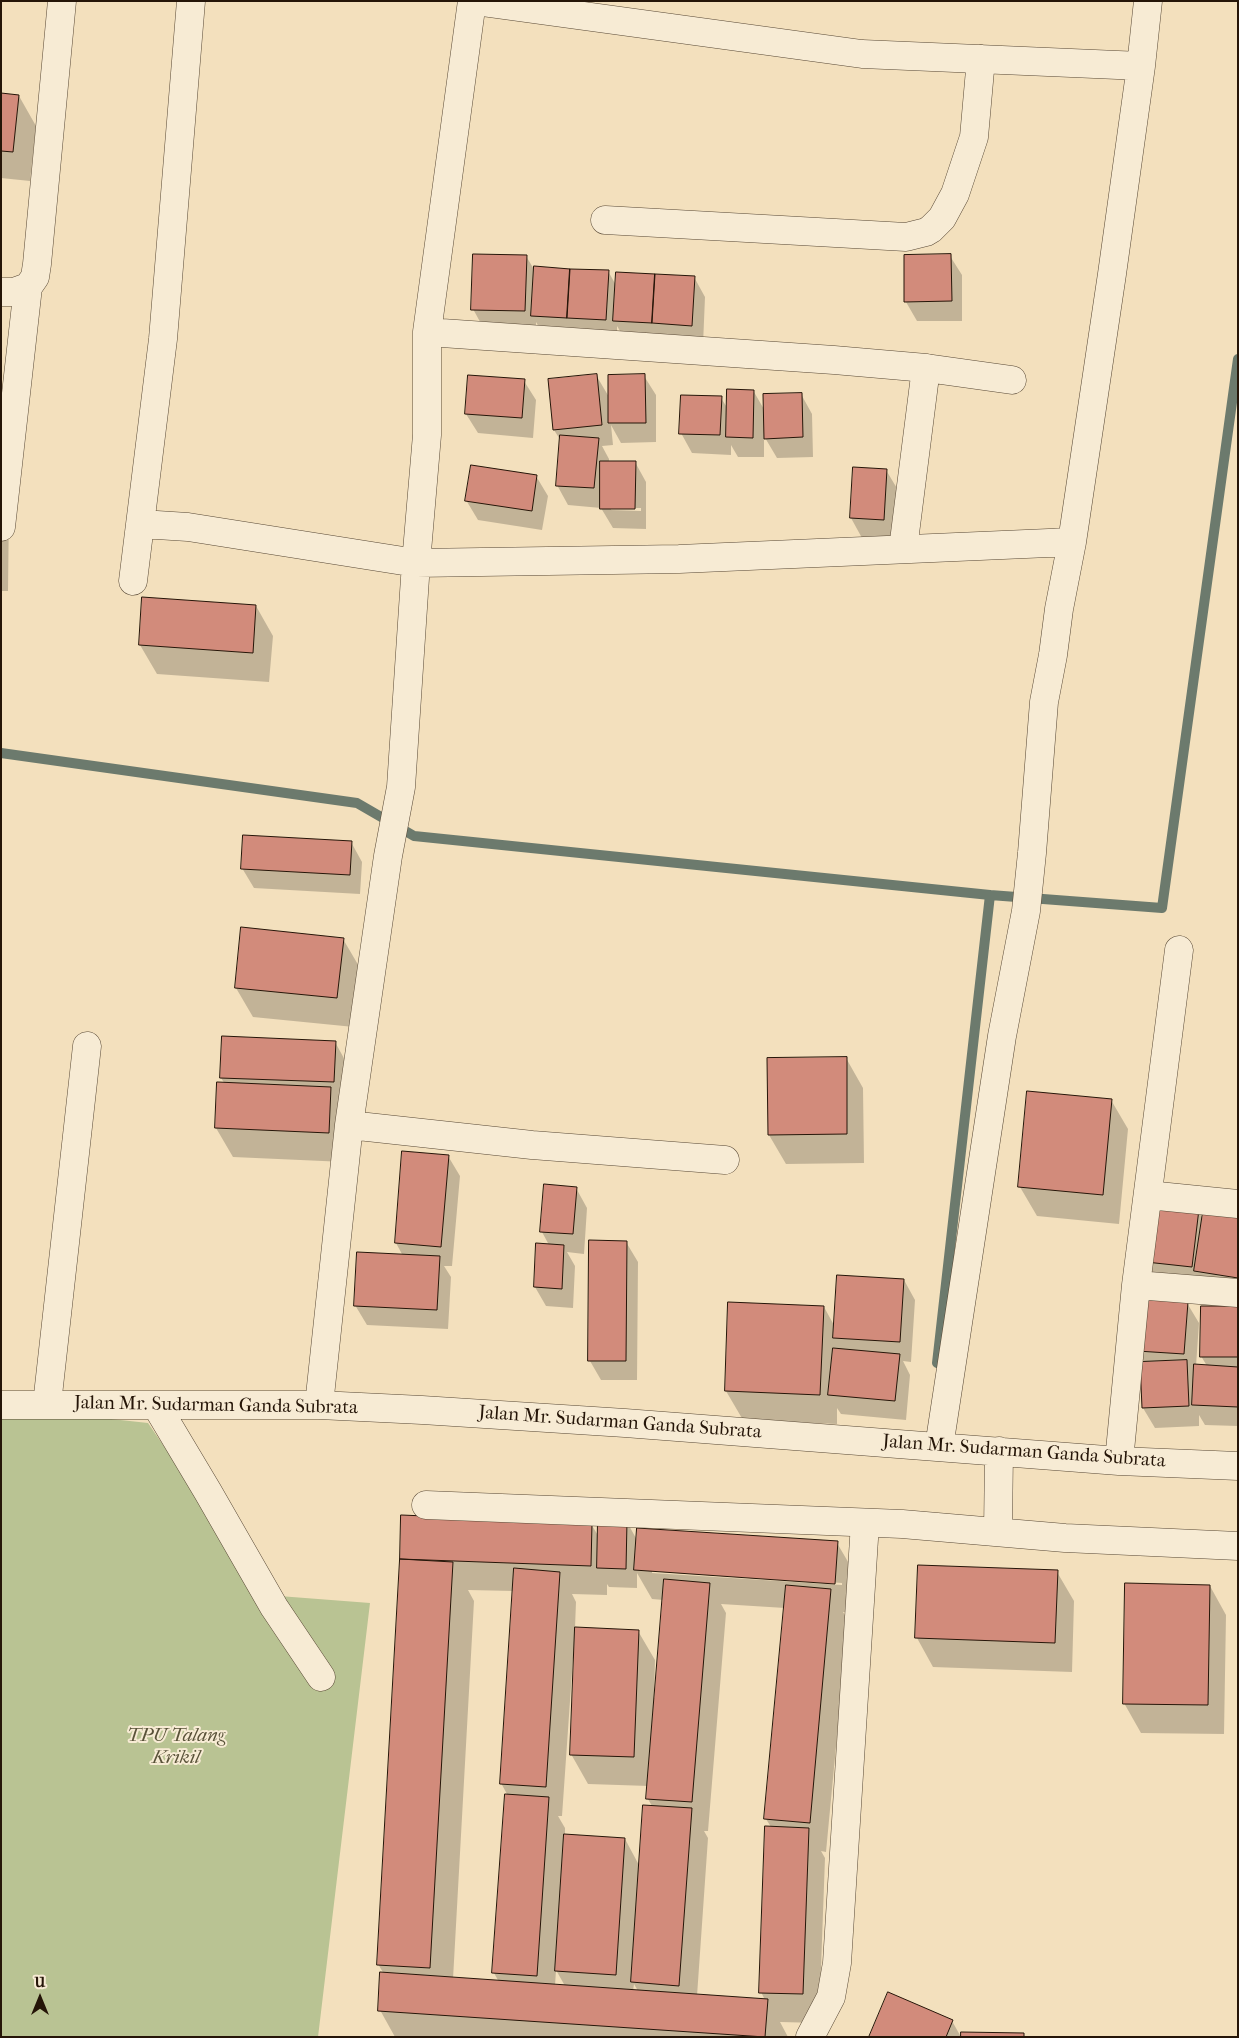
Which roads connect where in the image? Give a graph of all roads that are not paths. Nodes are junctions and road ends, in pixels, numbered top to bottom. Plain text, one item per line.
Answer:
1 (62, 1) edge
2 (191, 1) edge
3 (473, 1) edge
4 (1148, 1) edge
5 (982, 58) junction
6 (1141, 66) junction
7 (605, 220) dead end
8 (28, 287) junction
9 (1, 292) edge
10 (427, 332) junction
11 (926, 368) junction
12 (1012, 380) dead end
13 (141, 524) junction
14 (1, 527) edge
15 (1072, 542) junction
16 (903, 549) junction
17 (416, 562) junction
18 (134, 581) dead end
19 (1179, 950) dead end
20 (87, 1046) dead end
21 (348, 1125) junction
22 (724, 1160) dead end
23 (1148, 1195) junction
24 (1238, 1204) edge
25 (1136, 1285) junction
26 (1238, 1293) edge
27 (48, 1404) junction
28 (1, 1405) edge
29 (156, 1405) junction
30 (319, 1405) junction
31 (939, 1447) junction
32 (999, 1451) junction
33 (1119, 1461) junction
34 (1238, 1466) edge
35 (426, 1505) dead end
36 (865, 1523) junction
37 (998, 1532) junction
38 (1238, 1546) edge
39 (321, 1677) dead end
40 (810, 2037) edge

1 - 8 street
2 - 13 street
3 - 5 street
3 - 10 street
4 - 6 street
5 - 6 street
5 - 7 street
6 - 15 street
8 - 9 street
8 - 14 street
10 - 11 street
10 - 17 street
11 - 12 street
11 - 16 street
13 - 17 street
13 - 18 street
15 - 16 street
15 - 31 street
16 - 17 street
17 - 21 street
19 - 23 street
20 - 27 street
21 - 22 street
21 - 30 street
23 - 24 street
23 - 25 street
25 - 26 street
25 - 33 street
27 - 28 street, Jalan Mr. Sudarman Ganda Subrata
27 - 29 street, Jalan Mr. Sudarman Ganda Subrata
29 - 30 street, Jalan Mr. Sudarman Ganda Subrata
29 - 39 street
30 - 31 street, Jalan Mr. Sudarman Ganda Subrata
31 - 32 street, Jalan Mr. Sudarman Ganda Subrata
32 - 33 street, Jalan Mr. Sudarman Ganda Subrata
32 - 37 street
33 - 34 street, Jalan Mr. Sudarman Ganda Subrata
35 - 36 street
36 - 37 street
36 - 40 street
37 - 38 street

